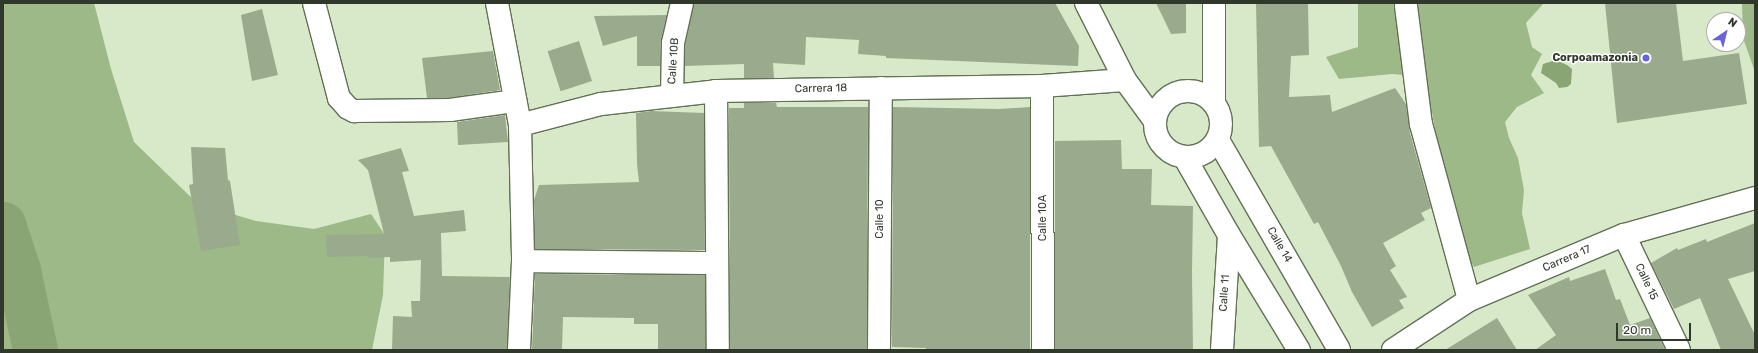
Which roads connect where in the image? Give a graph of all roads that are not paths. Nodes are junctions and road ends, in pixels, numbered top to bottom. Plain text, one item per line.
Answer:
1 (314, 3) edge
2 (497, 3) edge
3 (682, 3) edge
4 (1086, 3) edge
5 (1214, 3) edge
6 (1406, 6) dead end
7 (1125, 80) junction
8 (1042, 86) junction
9 (881, 88) junction
10 (716, 91) junction
11 (672, 96) junction
12 (515, 101) junction
13 (1214, 103) junction
14 (1155, 121) junction
15 (520, 125) junction
16 (1218, 140) junction
17 (1185, 158) junction
18 (1755, 198) edge
19 (1229, 235) junction
20 (1624, 235) junction
21 (523, 261) junction
22 (717, 262) junction
23 (1469, 300) junction
24 (519, 350) edge
25 (718, 350) edge
26 (879, 350) edge
27 (1043, 350) edge
28 (1222, 350) edge
29 (1299, 350) edge
30 (1339, 350) edge
31 (1393, 350) edge
32 (1679, 350) edge

1 - 12 street
2 - 12 street
3 - 11 street, Calle 10B
4 - 7 street
5 - 13 street
6 - 23 street
7 - 8 street, Carrera 18
7 - 14 street
8 - 9 street, Carrera 18
8 - 27 street, Calle 10A
9 - 10 street, Carrera 18
9 - 26 street, Calle 10
10 - 11 street, Carrera 18
10 - 22 street
11 - 15 street, Carrera 18
12 - 15 street
13 - 14 street
13 - 16 street
14 - 17 street
15 - 21 street
16 - 17 street
16 - 30 street, Calle 14
17 - 19 street
18 - 20 street, Carrera 17
19 - 28 street, Calle 11
19 - 29 street
20 - 23 street, Carrera 17
20 - 32 street, Calle 15
21 - 22 street
21 - 24 street
22 - 25 street
23 - 31 street, Carrera 17

